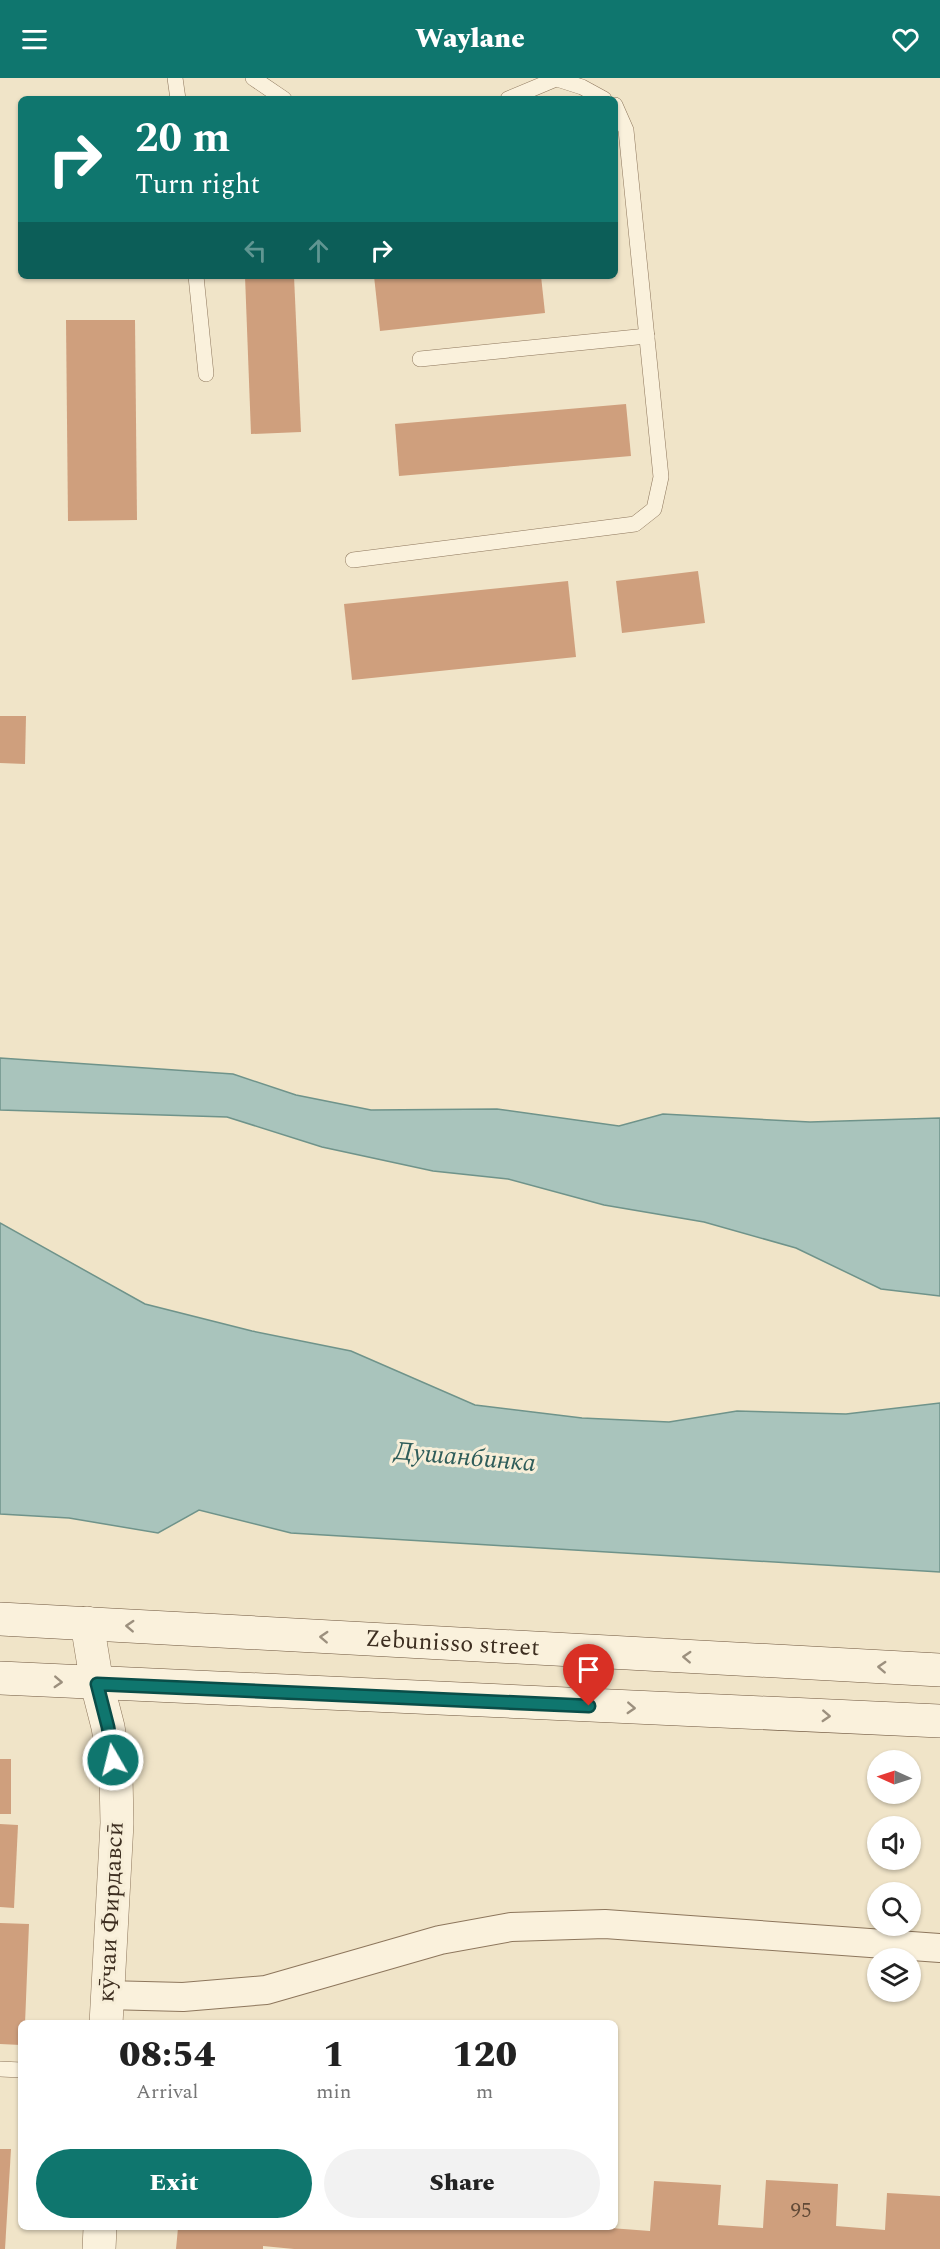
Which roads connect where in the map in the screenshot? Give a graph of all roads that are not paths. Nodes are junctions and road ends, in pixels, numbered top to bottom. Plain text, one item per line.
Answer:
1 (176, 78) edge
2 (253, 78) edge
3 (557, 79) edge
4 (178, 96) edge
5 (280, 96) edge
6 (515, 96) edge
7 (598, 96) edge
8 (618, 112) edge
9 (196, 279) edge
10 (647, 336) junction
11 (420, 359) dead end
12 (206, 374) dead end
13 (353, 560) dead end
14 (0, 1619) edge
15 (87, 1623) junction
16 (940, 1670) edge
17 (0, 1678) edge
18 (97, 1684) junction
19 (940, 1721) edge
20 (940, 1948) edge
21 (106, 2009) edge
22 (0, 2069) edge
23 (18, 2070) edge
24 (100, 2230) edge
25 (99, 2249) edge

1 - 4 lane
2 - 5 lane
3 - 6 lane
3 - 7 lane
8 - 10 lane
9 - 12 lane
10 - 11 lane
10 - 13 lane
14 - 15 main road, Zebunisso street
16 -> 15 main road, Zebunisso street
15 - 18 main road, кӯчаи Фирдавсӣ
17 -> 18 main road
18 -> 19 main road
18 - 21 main road, кӯчаи Фирдавсӣ
20 - 21 street
22 - 23 lane
24 - 25 main road

